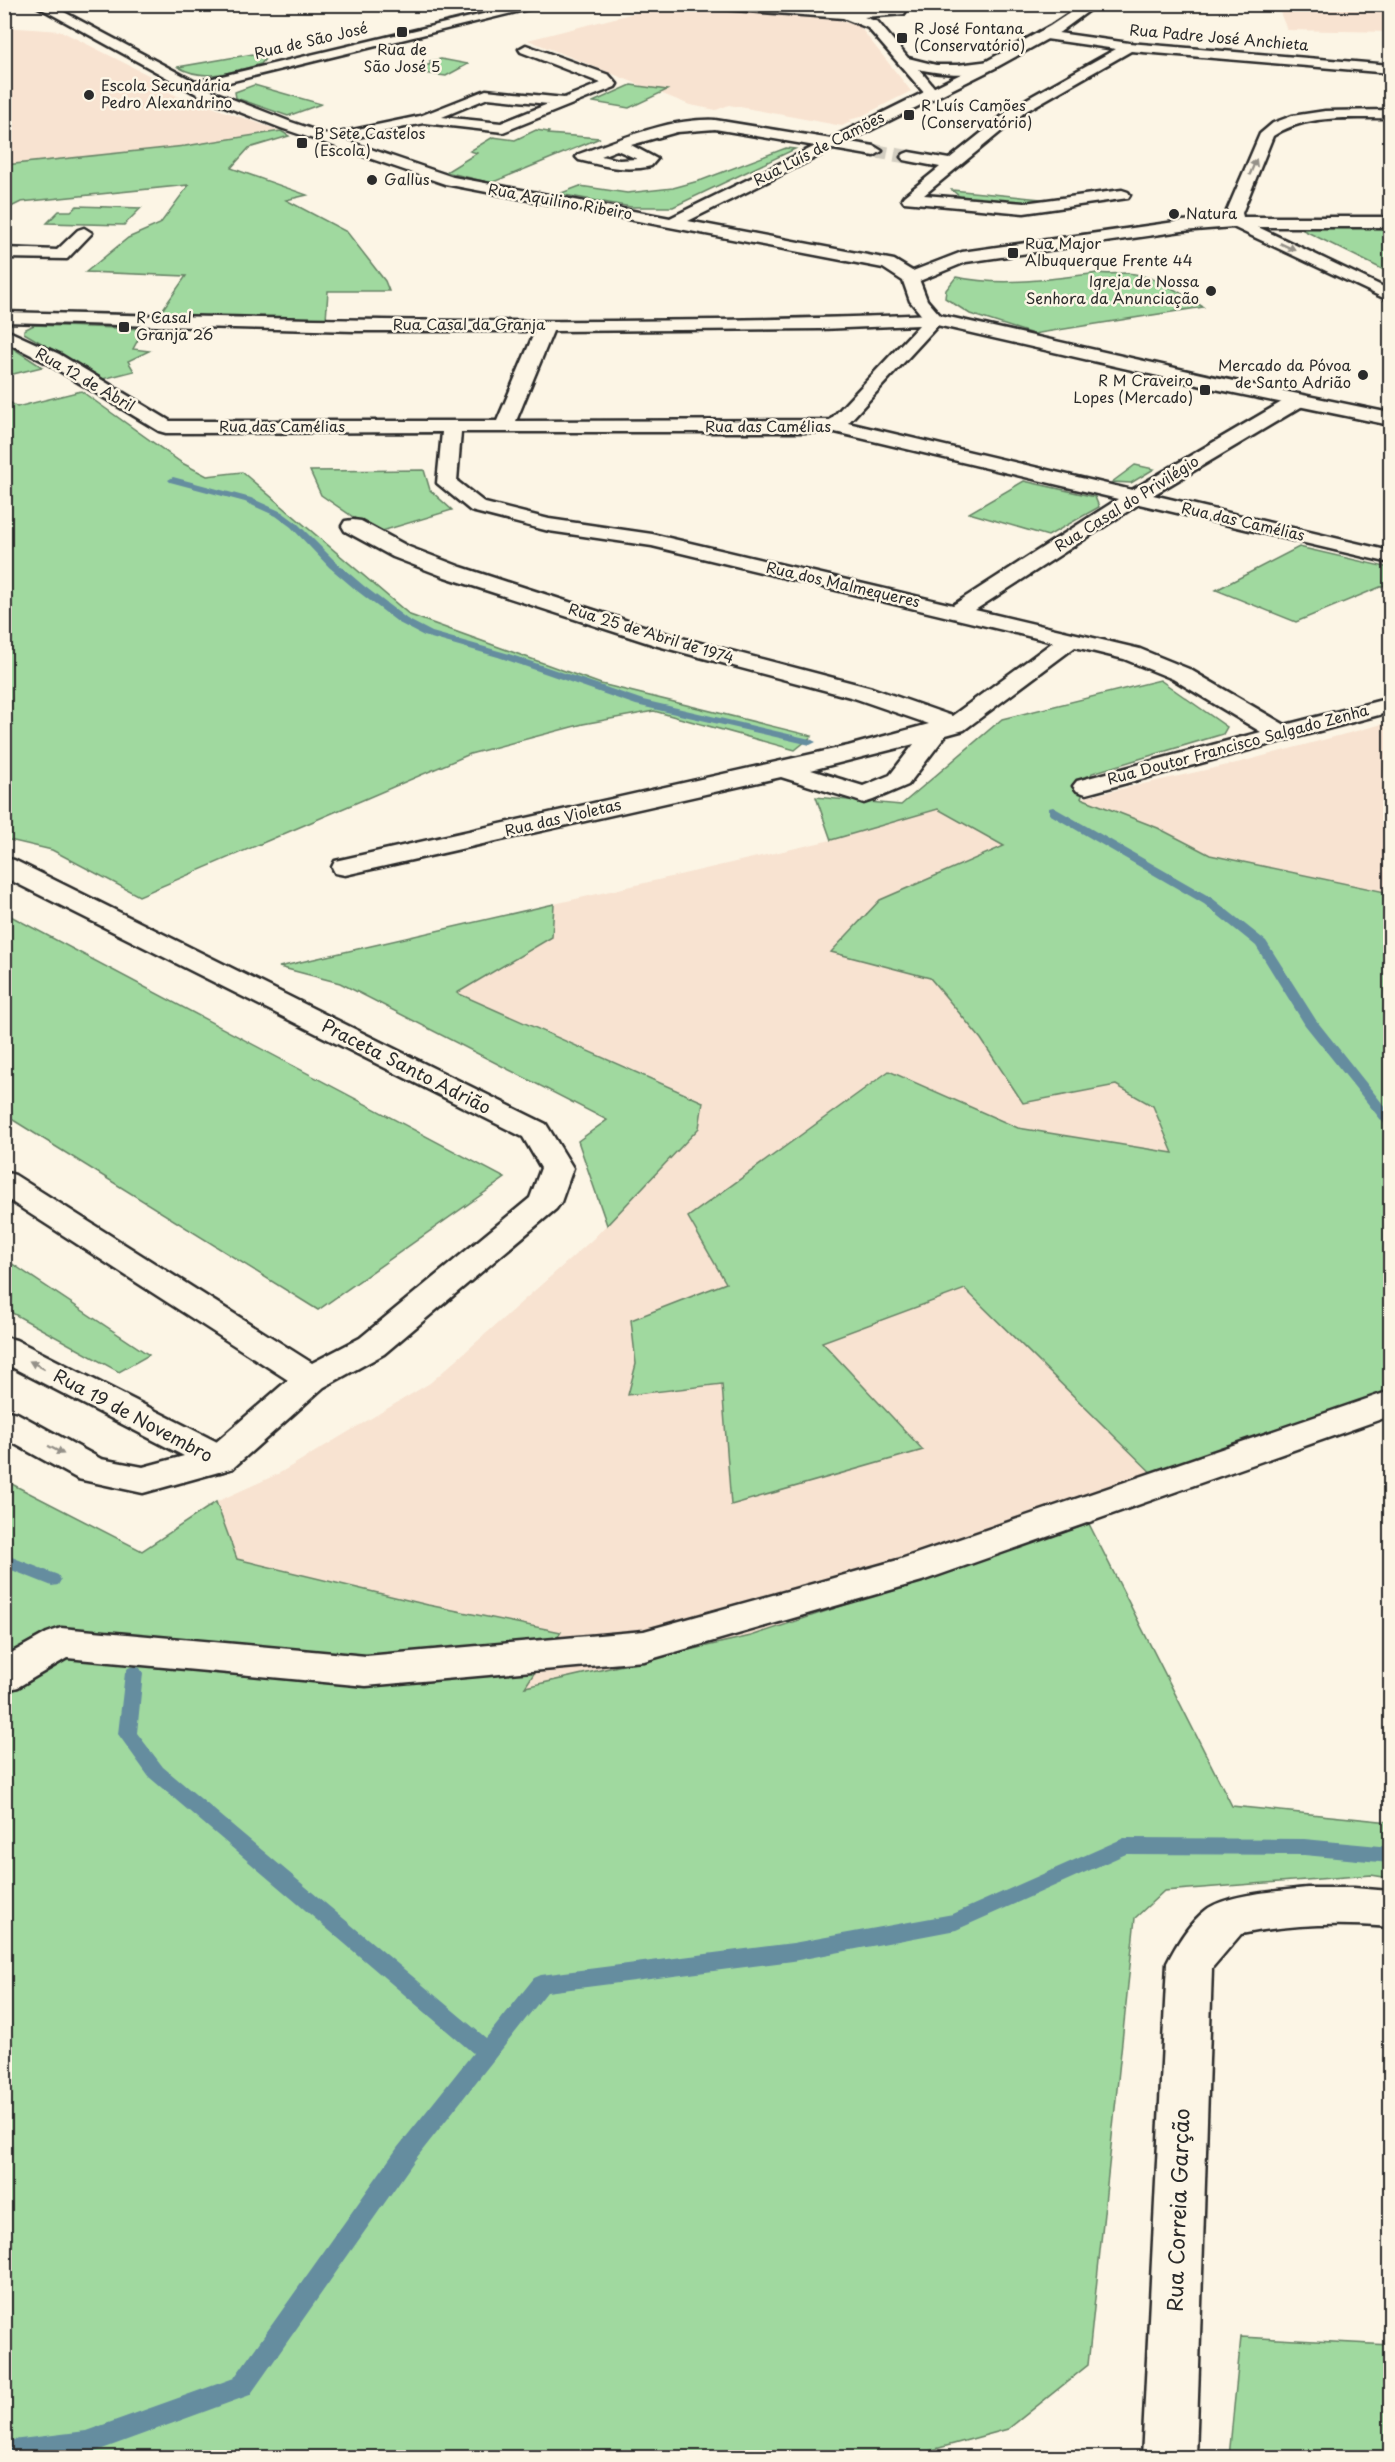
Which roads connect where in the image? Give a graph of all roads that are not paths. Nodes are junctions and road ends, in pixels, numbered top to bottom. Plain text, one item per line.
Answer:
1 (39, 4) edge
2 (543, 4) edge
3 (709, 4) edge
4 (1092, 4) edge
5 (811, 8) edge
6 (844, 14) junction
7 (873, 25) junction
8 (1044, 35) junction
9 (1129, 47) junction
10 (526, 49) dead end
11 (906, 61) junction
12 (990, 65) junction
13 (1390, 69) edge
14 (192, 87) junction
15 (931, 92) junction
16 (566, 102) junction
17 (1390, 114) edge
18 (424, 119) junction
19 (329, 139) junction
20 (831, 143) junction
21 (618, 145) dead end
22 (874, 151) tunnel mouth
23 (909, 157) tunnel mouth
24 (950, 164) junction
25 (1122, 195) dead end
26 (1235, 222) junction
27 (1390, 222) edge
28 (672, 223) junction
29 (84, 233) dead end
30 (4, 253) edge
31 (962, 257) junction
32 (888, 264) junction
33 (911, 278) junction
34 (1390, 296) edge
35 (4, 317) edge
36 (934, 319) junction
37 (546, 325) junction
38 (4, 334) edge
39 (1299, 400) junction
40 (1390, 419) edge
41 (835, 426) junction
42 (166, 427) joint
43 (504, 427) junction
44 (452, 428) junction
45 (1136, 497) junction
46 (353, 526) dead end
47 (1390, 557) edge
48 (957, 612) junction
49 (1072, 639) junction
50 (1390, 705) edge
51 (946, 727) junction
52 (1282, 734) junction
53 (781, 768) junction
54 (1086, 786) dead end
55 (4, 866) edge
56 (345, 867) dead end
57 (4, 1182) edge
58 (4, 1348) edge
59 (311, 1379) junction
60 (1390, 1403) edge
61 (4, 1422) edge
62 (220, 1460) junction
63 (4, 1676) edge
64 (1390, 1909) edge
65 (1169, 2457) edge

1 - 14 street, Rua Aquilino Ribeiro
2 - 14 street, Rua de São José
3 - 5 street
4 - 8 street, Rua Luís de Camões
5 - 6 street
6 - 7 street
6 - 7 street
7 - 11 street
8 - 9 street, Rua Padre José Anchieta
8 - 12 street, Rua Luís de Camões
9 - 13 street, Rua Padre José Anchieta
9 - 24 street
10 - 16 street
11 - 12 street
11 - 15 street
12 - 15 street, Rua Luís de Camões
14 - 19 street, Rua Aquilino Ribeiro
15 - 20 street, Rua Luís de Camões
16 - 18 street
16 - 18 street
26 -> 17 street
18 - 19 street
19 - 28 street, Rua Aquilino Ribeiro
20 - 21 street
20 - 22 street
20 - 28 street, Rua Luís de Camões
23 - 24 street
24 - 25 street
26 - 27 street
26 - 31 street
26 -> 34 street
28 - 32 street, Rua Aquilino Ribeiro
29 - 30 street
31 - 32 street
31 - 33 street
32 - 33 street, Rua Aquilino Ribeiro
33 - 36 street
35 - 37 street, Rua Casal da Granja
36 - 37 street, Rua Casal da Granja
36 - 39 street, Rua Casal da Granja
36 - 41 street
37 - 43 street
38 - 42 street, Rua 12 de Abril
39 - 40 street, Rua Casal da Granja
39 - 45 street, Rua Casal do Privilégio
41 - 43 street, Rua das Camélias
41 - 45 street, Rua das Camélias
42 - 44 street, Rua das Camélias
43 - 44 street, Rua das Camélias
44 - 48 street, Rua dos Malmequeres
45 - 47 street, Rua das Camélias
45 - 48 street, Rua Casal do Privilégio
46 - 51 street, Rua 25 de Abril de 1974
48 - 49 street, Rua dos Malmequeres
49 - 51 street, Rua das Violetas
49 - 52 street, Rua dos Malmequeres
50 - 52 street, Rua Doutor Francisco Salgado Zenha
51 - 53 street, Rua das Violetas
51 - 53 street, Rua das Violetas
52 - 54 street, Rua Doutor Francisco Salgado Zenha
53 - 56 street, Rua das Violetas
55 - 59 street, Praceta Santo Adrião
57 - 59 street
62 -> 58 street, Rua 19 de Novembro
59 - 62 street
60 - 63 street
61 -> 62 street, Rua 19 de Novembro
64 - 65 street, Rua Correia Garção

